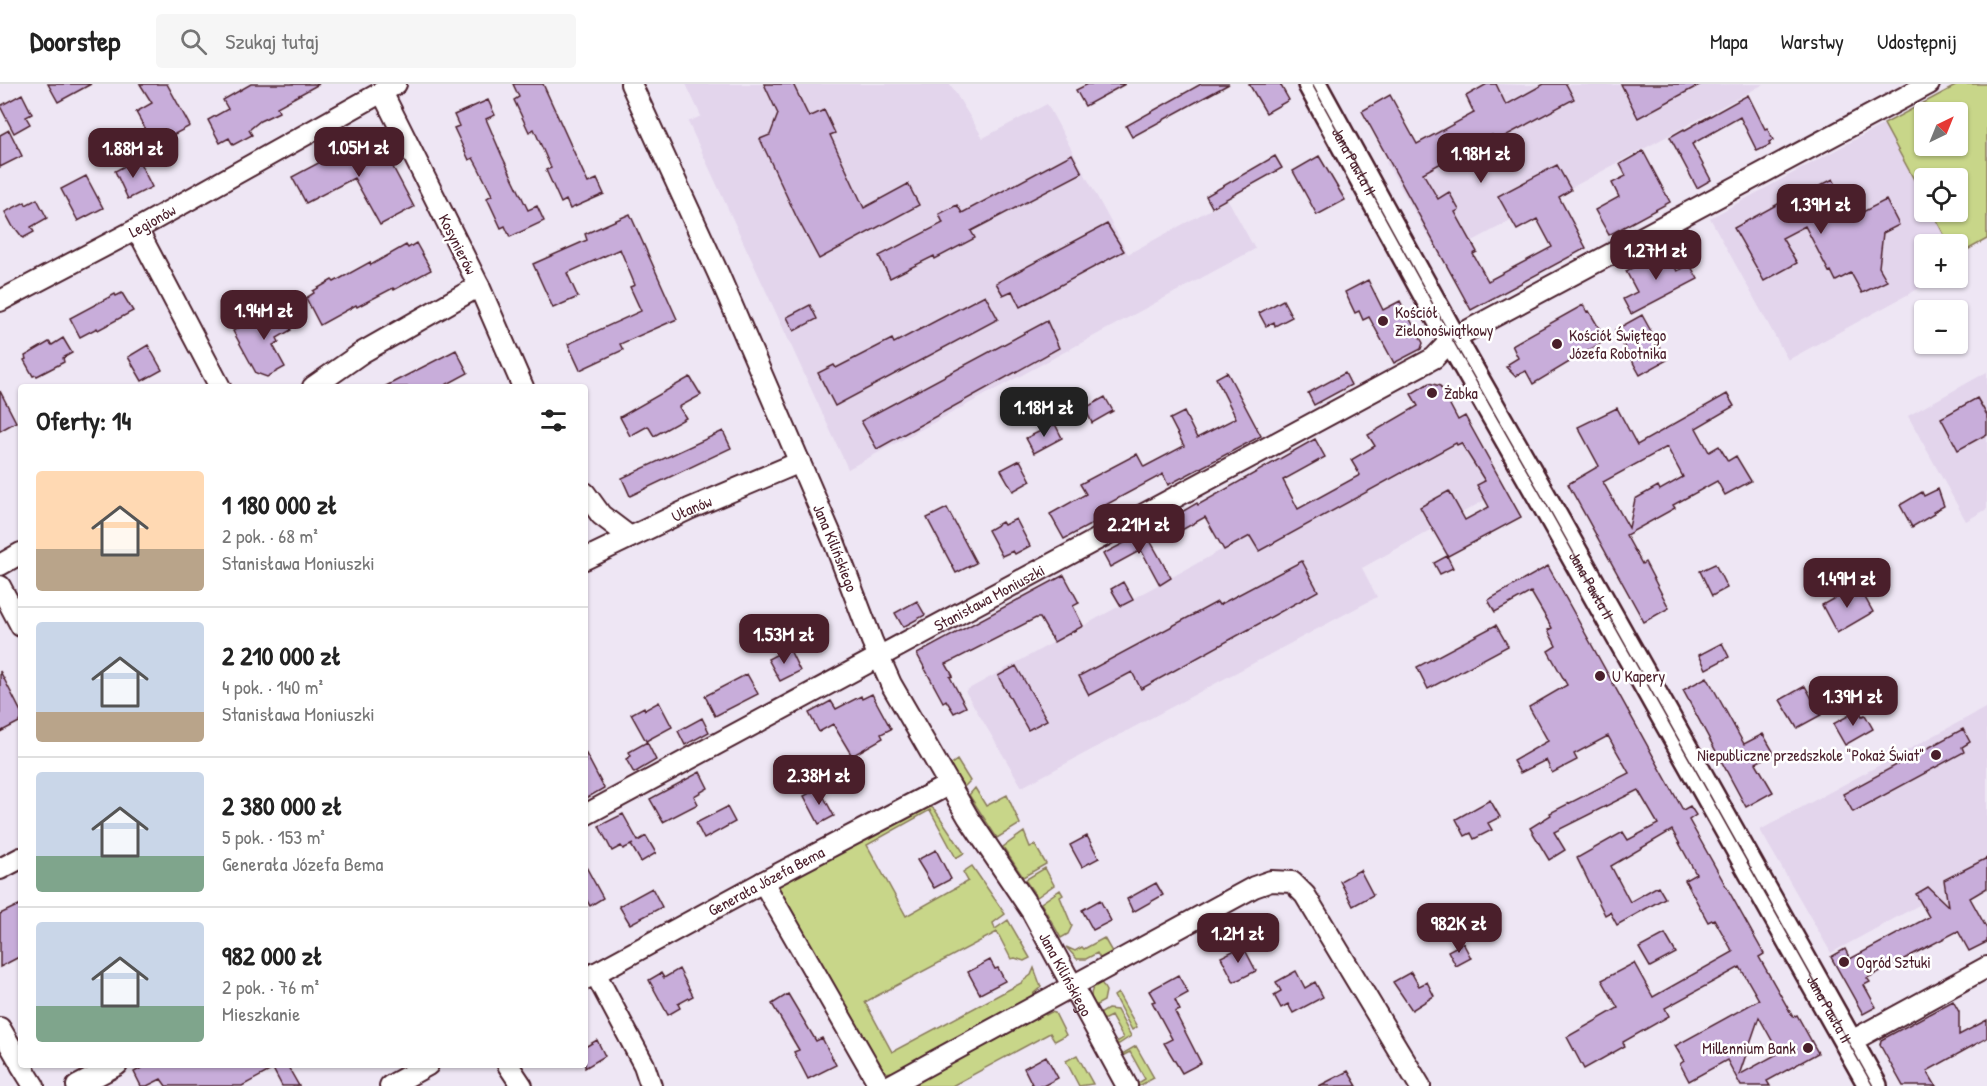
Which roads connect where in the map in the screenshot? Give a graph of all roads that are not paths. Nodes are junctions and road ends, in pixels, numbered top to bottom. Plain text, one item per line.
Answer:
1 (631, 84) edge
2 (1312, 84) edge
3 (1929, 84) edge
4 (389, 88) edge
5 (137, 228) junction
6 (479, 286) junction
7 (0, 301) edge
8 (1452, 339) junction
9 (218, 384) edge
10 (317, 384) edge
11 (522, 384) edge
12 (800, 462) junction
13 (588, 497) edge
14 (630, 537) junction
15 (18, 555) edge
16 (588, 558) edge
17 (0, 565) edge
18 (0, 586) edge
19 (18, 620) edge
20 (880, 657) junction
21 (948, 785) junction
22 (588, 813) edge
23 (18, 860) edge
24 (0, 869) edge
25 (763, 882) junction
26 (1987, 967) edge
27 (590, 976) edge
28 (1073, 986) junction
29 (0, 1028) edge
30 (1848, 1043) junction
31 (18, 1060) edge
32 (23, 1068) edge
33 (111, 1068) edge
34 (423, 1068) edge
35 (510, 1068) edge
36 (34, 1086) edge
37 (77, 1086) edge
38 (390, 1086) edge
39 (522, 1086) edge
40 (651, 1086) edge
41 (880, 1086) edge
42 (890, 1086) edge
43 (1127, 1086) edge
44 (1420, 1086) edge
45 (1873, 1086) edge

1 - 12 street, Jana Kilińskiego
2 - 8 main road, Jana Pawła II
3 - 8 street, Stanisława Moniuszki
4 - 5 street, Legionów
4 - 6 street, Kosynierów
5 - 7 street, Legionów
5 - 9 street
6 - 10 street, Kosynierów
6 - 11 street
8 - 20 street, Stanisława Moniuszki
8 - 30 main road, Jana Pawła II
12 - 14 street, Ułanów
12 - 20 street, Jana Kilińskiego
13 - 14 street
14 - 16 street, Ułanów
15 - 17 street
18 - 19 street
20 - 21 street, Jana Kilińskiego
20 - 22 street, Stanisława Moniuszki
21 - 25 street, Generała Józefa Bema
21 - 28 street, Jana Kilińskiego
23 - 24 street
25 - 27 street, Generała Józefa Bema
25 - 41 street
26 - 30 street
27 - 40 street
28 - 42 street
28 - 43 street, Jana Kilińskiego
28 - 44 street
29 - 31 street
30 - 45 main road, Jana Pawła II
32 - 36 street
33 - 37 street
34 - 38 street
35 - 39 street

